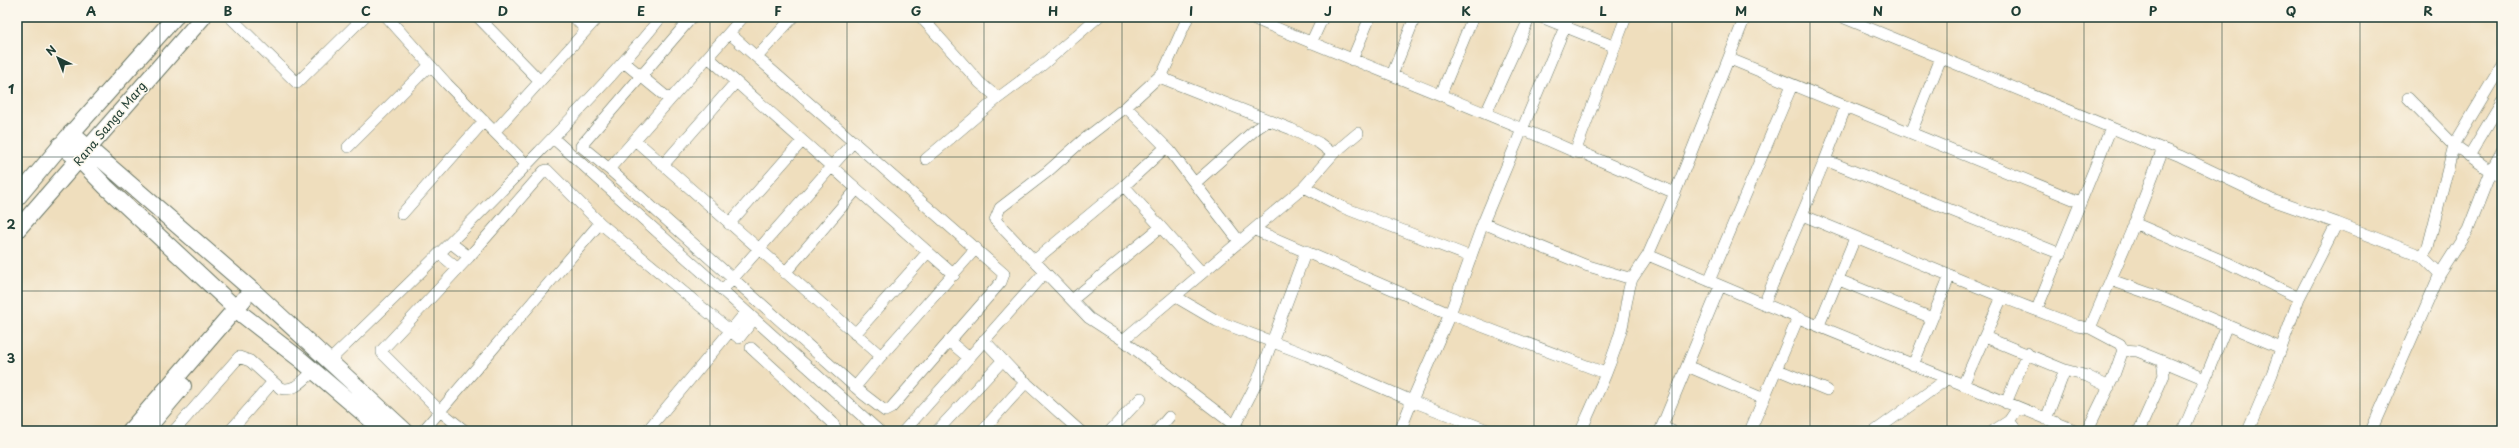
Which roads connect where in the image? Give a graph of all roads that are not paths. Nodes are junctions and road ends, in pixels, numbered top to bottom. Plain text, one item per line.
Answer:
1 (175, 17) edge
2 (203, 17) edge
3 (230, 17) edge
4 (364, 17) edge
5 (387, 17) edge
6 (478, 17) edge
7 (574, 17) edge
8 (598, 17) edge
9 (661, 17) edge
10 (692, 17) edge
11 (743, 17) edge
12 (793, 17) edge
13 (921, 17) edge
14 (1098, 17) edge
15 (1188, 17) edge
16 (1250, 17) edge
17 (1324, 17) edge
18 (1370, 17) edge
19 (1415, 17) edge
20 (1473, 17) edge
21 (1530, 17) edge
22 (1540, 17) edge
23 (1626, 17) edge
24 (1745, 17) edge
25 (1842, 17) edge
26 (1568, 22) edge
27 (586, 30) junction
28 (729, 33) junction
29 (1311, 43) junction
30 (1613, 46) junction
31 (757, 57) junction
32 (708, 58) junction
33 (1730, 58) junction
34 (1941, 58) junction
35 (1352, 60) junction
36 (625, 63) junction
37 (430, 65) junction
38 (2502, 65) edge
39 (1392, 75) junction
40 (642, 77) junction
41 (1159, 77) junction
42 (540, 81) junction
43 (736, 82) junction
44 (1792, 85) junction
45 (1441, 94) junction
46 (998, 98) junction
47 (2408, 98) dead end
48 (670, 100) junction
49 (2502, 101) edge
50 (1846, 106) junction
51 (1126, 107) junction
52 (1486, 113) junction
53 (484, 121) junction
54 (1268, 121) junction
55 (2111, 128) junction
56 (1523, 129) junction
57 (495, 132) junction
58 (71, 133) junction
59 (1358, 133) dead end
60 (1911, 133) junction
61 (553, 138) junction
62 (635, 140) junction
63 (802, 141) junction
64 (854, 141) junction
65 (2454, 145) junction
66 (60, 146) junction
67 (348, 147) dead end
68 (1166, 147) junction
69 (2163, 149) junction
70 (2502, 151) edge
71 (1575, 152) junction
72 (85, 154) junction
73 (1333, 154) junction
74 (2469, 156) junction
75 (926, 159) dead end
76 (1826, 160) junction
77 (527, 165) junction
78 (663, 165) junction
79 (831, 167) junction
80 (609, 169) junction
81 (2491, 171) junction
82 (2502, 178) edge
83 (1195, 183) junction
84 (1124, 186) junction
85 (1304, 187) junction
86 (857, 189) junction
87 (1675, 193) junction
88 (17, 198) edge
89 (2080, 202) junction
90 (402, 214) dead end
91 (1802, 215) junction
92 (600, 223) junction
93 (1483, 223) junction
94 (2134, 223) junction
95 (2337, 223) junction
96 (730, 224) junction
97 (1161, 226) junction
98 (17, 230) edge
99 (1255, 230) junction
100 (1855, 238) junction
101 (1239, 241) junction
102 (451, 243) junction
103 (976, 248) junction
104 (758, 250) junction
105 (1306, 251) junction
106 (928, 252) junction
107 (440, 254) junction
108 (2061, 254) junction
109 (1648, 255) junction
110 (2422, 256) junction
111 (469, 257) junction
112 (1471, 257) junction
113 (1034, 261) junction
114 (458, 269) junction
115 (1045, 272) junction
116 (785, 273) junction
117 (1202, 273) junction
118 (2440, 274) junction
119 (954, 275) junction
120 (1950, 275) junction
121 (732, 279) junction
122 (1632, 279) junction
123 (1839, 280) junction
124 (2111, 280) junction
125 (1709, 281) junction
126 (1720, 286) junction
127 (723, 291) junction
128 (256, 294) junction
129 (2002, 296) junction
130 (1176, 297) junction
131 (2299, 298) junction
132 (1072, 300) junction
133 (1764, 304) junction
134 (2037, 309) junction
135 (240, 312) junction
136 (1450, 314) junction
137 (750, 315) junction
138 (1798, 318) junction
139 (1932, 318) junction
140 (1819, 325) junction
141 (2226, 325) junction
142 (2090, 328) junction
143 (730, 330) junction
144 (855, 334) junction
145 (1985, 337) junction
146 (984, 340) junction
147 (1124, 340) junction
148 (949, 341) junction
149 (1270, 342) junction
150 (751, 348) dead end
151 (2281, 348) junction
152 (2123, 350) junction
153 (2026, 353) junction
154 (880, 356) junction
155 (969, 358) junction
156 (1003, 360) junction
157 (2162, 361) junction
158 (328, 362) junction
159 (1913, 365) junction
160 (1687, 366) junction
161 (1776, 369) junction
162 (2065, 370) junction
163 (314, 371) junction
164 (1605, 373) junction
165 (1947, 379) junction
166 (2205, 379) junction
167 (273, 382) junction
168 (1026, 382) junction
169 (1963, 385) junction
170 (855, 387) junction
171 (2109, 387) junction
172 (1827, 390) dead end
173 (1141, 398) dead end
174 (1764, 399) junction
175 (1412, 401) junction
176 (2006, 403) junction
177 (2018, 408) junction
178 (440, 411) junction
179 (1169, 417) dead end
180 (2046, 419) junction
181 (2009, 421) junction
182 (1075, 429) edge
183 (1236, 430) edge
184 (1664, 430) edge
185 (130, 431) edge
186 (145, 431) edge
187 (174, 431) edge
188 (230, 431) edge
189 (384, 431) edge
190 (405, 431) edge
191 (423, 431) edge
192 (465, 431) edge
193 (647, 431) edge
194 (838, 431) edge
195 (879, 431) edge
196 (904, 431) edge
197 (937, 431) edge
198 (982, 431) edge
199 (1110, 431) edge
200 (1156, 431) edge
201 (1400, 431) edge
202 (1490, 431) edge
203 (1581, 431) edge
204 (1750, 431) edge
205 (1875, 431) edge
206 (1993, 431) edge
207 (2017, 431) edge
208 (2077, 431) edge
209 (2087, 431) edge
210 (2138, 431) edge
211 (2183, 431) edge
212 (2248, 431) edge
213 (2371, 431) edge

1 - 58 street, Rana Sanga Marg
2 - 72 street, Rana Sanga Marg
3 - 4 street
5 - 37 street
6 - 42 street
7 - 27 street
8 - 27 street
9 - 36 street
10 - 40 street
11 - 28 street
12 - 31 street
13 - 46 street
14 - 46 street
15 - 41 street
16 - 29 street
17 - 29 street
18 - 35 street
19 - 39 street
20 - 45 street
21 - 52 street
22 - 26 street
23 - 30 street
24 - 33 street
25 - 34 street
26 - 30 street
26 - 56 street
27 - 42 street
28 - 31 street
28 - 32 street
29 - 35 street
30 - 71 street
31 - 64 street
32 - 43 street
32 - 48 street
33 - 44 street
33 - 87 street
34 - 55 street
34 - 60 street
35 - 39 street
36 - 40 street
36 - 61 street
37 - 53 street
37 - 67 street
38 - 65 street
39 - 45 street
40 - 48 street
40 - 80 street
41 - 51 street
41 - 54 street
42 - 57 street
43 - 63 street
43 - 78 street
44 - 50 street
44 - 125 street
45 - 52 street
46 - 75 street
47 - 65 street
48 - 62 street
49 - 74 street
50 - 60 street
50 - 76 street
51 - 68 street
51 - 113 street
52 - 56 street
53 - 57 street
53 - 90 street
54 - 73 street
54 - 83 street
55 - 69 street
55 - 89 street
56 - 71 street
56 - 93 street
57 - 77 street
58 - 66 street, Rana Sanga Marg
58 - 72 street
59 - 73 street
60 - 89 street
61 - 77 street
61 - 127 street
62 - 78 street
62 - 80 street
63 - 79 street
63 - 96 street
64 - 79 street
64 - 103 street
65 - 74 street
65 - 110 street
66 - 72 street
66 - 88 street, Rana Sanga Marg
68 - 83 street
68 - 84 street
69 - 94 street
69 - 95 street
70 - 81 street
71 - 87 street
72 - 98 street, Rana Sanga Marg
72 - 128 street
72 - 135 street
73 - 85 street
74 - 81 street
76 - 91 street
76 - 108 street
77 - 102 street
78 - 96 street
79 - 86 street
79 - 104 street
80 - 121 street
81 - 82 street
81 - 118 street
83 - 101 street
84 - 97 street
84 - 113 street
85 - 99 street
85 - 112 street
86 - 106 street
86 - 116 street
87 - 109 street
89 - 108 street
91 - 100 street
91 - 133 street
92 - 111 street
92 - 143 street
92 - 178 street
93 - 112 street
93 - 122 street
94 - 124 street
94 - 131 street
95 - 110 street
95 - 131 street
96 - 104 street
97 - 117 street
97 - 132 street
99 - 101 street
99 - 105 street
100 - 120 street
100 - 123 street
101 - 117 street
102 - 107 street
102 - 111 street
103 - 119 street
103 - 148 street
104 - 116 street
104 - 121 street
105 - 136 street
105 - 149 street
106 - 119 street
106 - 144 street
107 - 114 street
107 - 158 street
108 - 134 street
109 - 122 street
109 - 125 street
110 - 118 street
111 - 114 street
112 - 136 street
113 - 115 street
114 - 178 street
115 - 132 street
115 - 146 street
116 - 144 street
117 - 130 street
118 - 213 street
119 - 154 street
120 - 129 street
120 - 139 street
121 - 127 street
121 - 170 street
122 - 164 street
123 - 139 street
123 - 140 street
124 - 141 street
124 - 142 street
125 - 126 street
126 - 133 street
126 - 160 street
127 - 137 street
128 - 135 street
128 - 158 street
129 - 134 street
129 - 145 street
130 - 147 street
130 - 149 street
131 - 151 street
132 - 147 street
133 - 138 street
134 - 142 street
135 - 163 street
135 - 185 street
135 - 186 street
136 - 164 street
136 - 175 street
137 - 143 street
137 - 195 street
138 - 140 street
138 - 161 street
139 - 159 street
140 - 159 street
141 - 151 street
141 - 166 street
142 - 152 street
143 - 193 street
144 - 154 street
145 - 153 street
145 - 169 street
146 - 155 street
146 - 156 street
147 - 183 street
148 - 155 street
148 - 170 street
149 - 175 street
149 - 183 street
150 - 194 street
151 - 212 street
152 - 157 street
152 - 171 street
153 - 162 street
153 - 176 street
154 - 170 street
155 - 196 street
156 - 168 street
156 - 197 street
157 - 166 street
157 - 210 street
158 - 190 street
159 - 165 street
160 - 174 street
160 - 184 street
161 - 172 street
161 - 174 street
162 - 171 street
162 - 180 street
163 - 167 street
163 - 189 street
164 - 203 street
165 - 169 street
165 - 205 street
166 - 211 street
167 - 187 street
167 - 188 street
168 - 182 street
168 - 198 street
169 - 176 street
171 - 209 street
173 - 199 street
174 - 204 street
175 - 201 street
175 - 202 street
176 - 177 street
177 - 180 street
177 - 181 street
178 - 191 street
178 - 192 street
179 - 200 street
180 - 208 street
181 - 206 street
181 - 207 street

